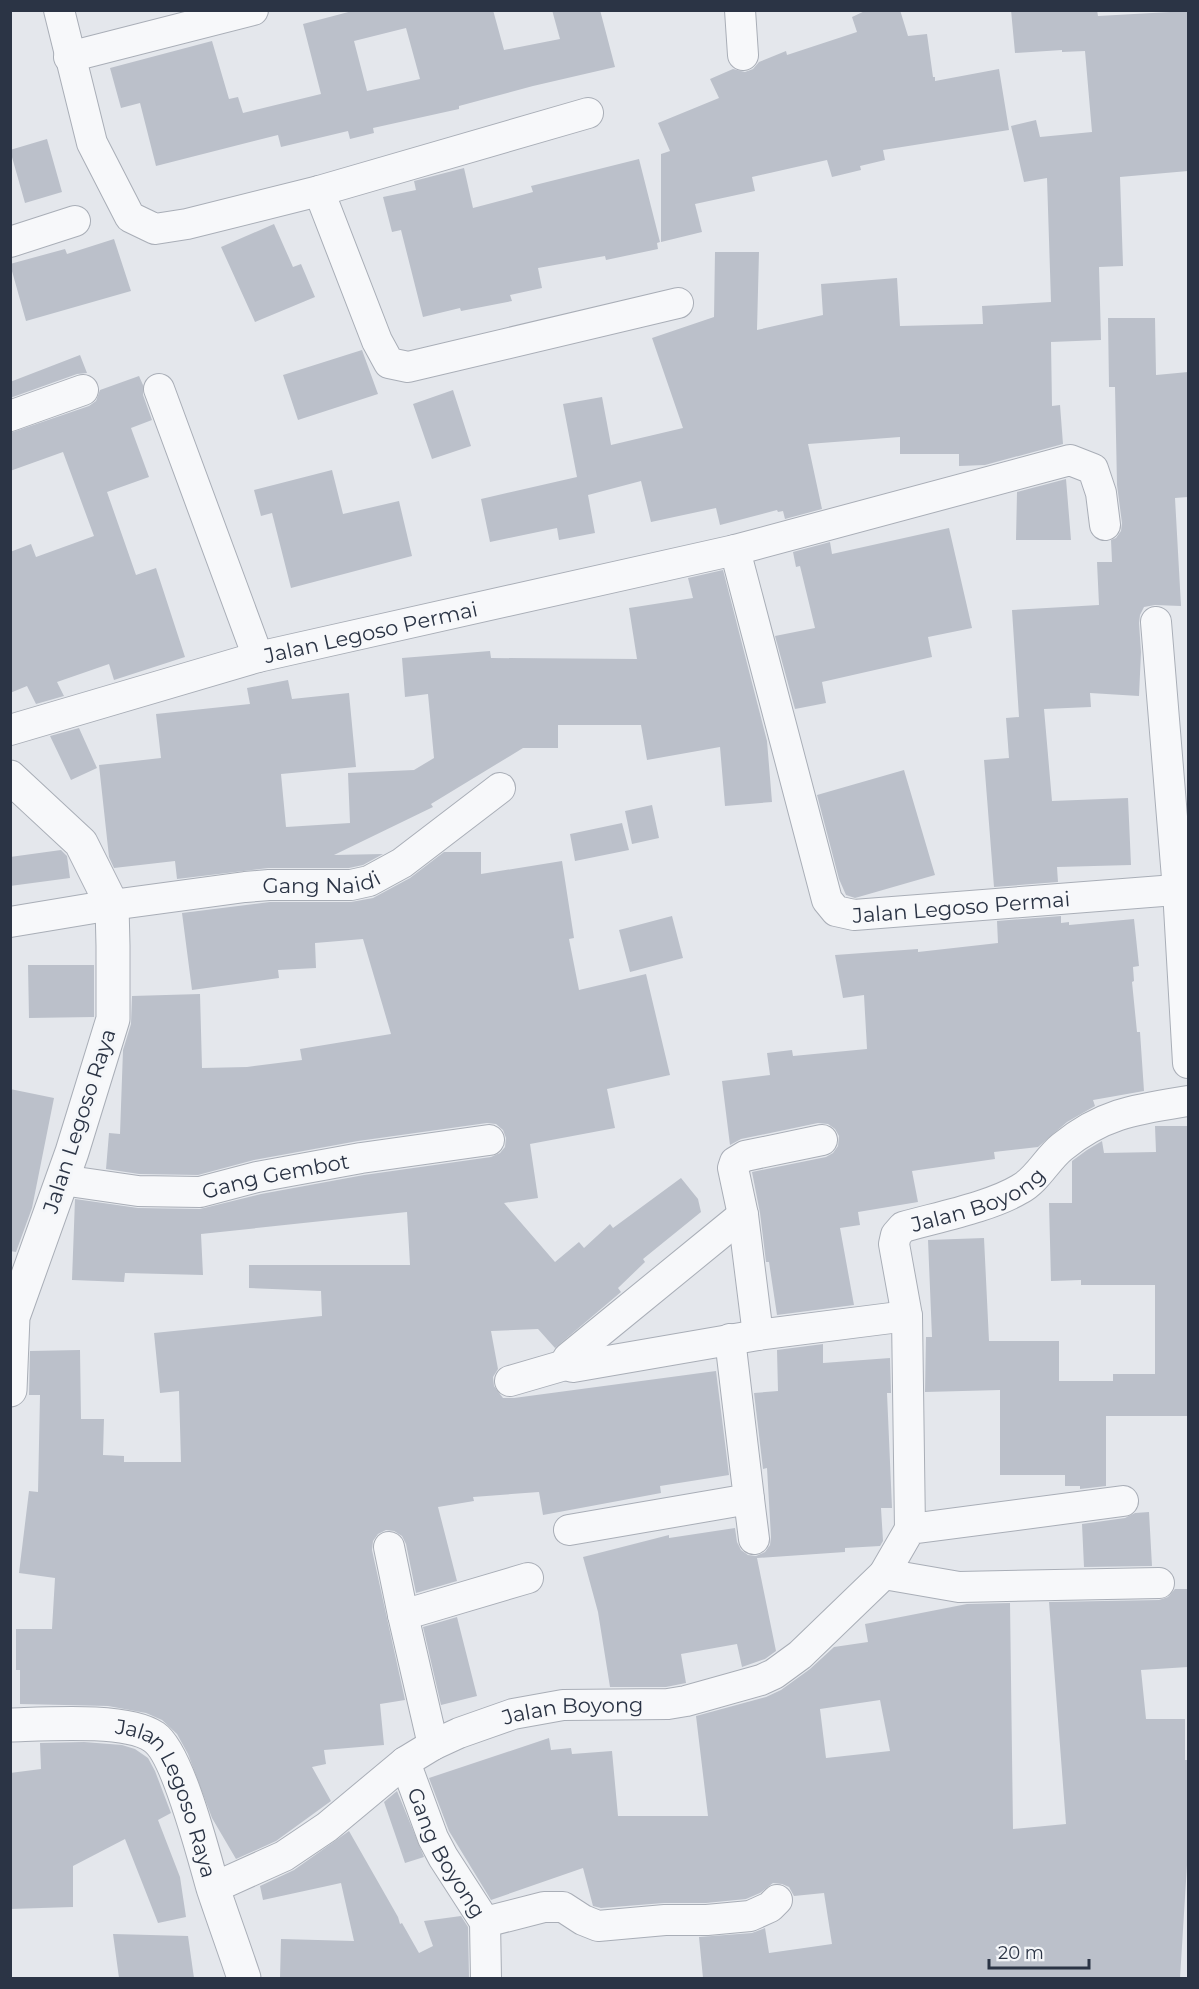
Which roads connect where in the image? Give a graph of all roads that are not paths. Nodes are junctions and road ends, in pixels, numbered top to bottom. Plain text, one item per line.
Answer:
1 (58, 10) edge
2 (253, 10) edge
3 (740, 10) edge
4 (743, 55) dead end
5 (69, 57) junction
6 (588, 112) dead end
7 (319, 191) junction
8 (75, 221) dead end
9 (10, 242) edge
10 (678, 303) dead end
11 (159, 388) dead end
12 (83, 390) dead end
13 (10, 416) edge
14 (1105, 525) dead end
15 (735, 549) junction
16 (1156, 622) dead end
17 (258, 657) junction
18 (10, 730) edge
19 (10, 777) edge
20 (500, 788) dead end
21 (1183, 890) edge
22 (112, 905) junction
23 (10, 921) edge
24 (1188, 1063) edge
25 (1188, 1101) edge
26 (489, 1140) dead end
27 (822, 1140) dead end
28 (62, 1180) junction
29 (742, 1215) junction
30 (908, 1316) junction
31 (12, 1317) edge
32 (744, 1337) junction
33 (566, 1365) junction
34 (510, 1381) dead end
35 (10, 1390) edge
36 (749, 1499) junction
37 (1123, 1501) dead end
38 (910, 1529) junction
39 (569, 1530) dead end
40 (754, 1539) dead end
41 (390, 1547) dead end
42 (884, 1574) junction
43 (528, 1578) dead end
44 (1159, 1583) dead end
45 (403, 1615) junction
46 (10, 1725) edge
47 (433, 1745) junction
48 (405, 1762) junction
49 (213, 1888) junction
50 (777, 1900) dead end
51 (485, 1922) junction
52 (244, 1978) edge
53 (486, 1978) edge

1 - 5 street
2 - 5 street
3 - 4 street
5 - 7 street
6 - 7 street
7 - 10 street
8 - 9 street
11 - 17 street
12 - 13 street
14 - 15 street, Jalan Legoso Permai
15 - 17 street, Jalan Legoso Permai
15 - 21 street, Jalan Legoso Permai
16 - 21 street
17 - 18 street, Jalan Legoso Permai
19 - 22 street, Jalan Legoso Raya
20 - 22 street, Gang Naidi
21 - 24 street
22 - 23 street, Gang Naidi
22 - 28 street, Jalan Legoso Raya
25 - 30 street, Jalan Boyong
26 - 28 street, Gang Gembot
27 - 29 street
28 - 31 street, Jalan Legoso Raya
29 - 32 street
29 - 33 street
30 - 32 street
30 - 38 street, Jalan Boyong
31 - 35 street, Jalan Legoso Raya
32 - 33 street
32 - 36 street
33 - 34 street
36 - 39 street
36 - 40 street
37 - 38 street
38 - 42 street, Jalan Boyong
41 - 45 street
42 - 44 street
42 - 47 street, Jalan Boyong
43 - 45 street
45 - 47 street
46 - 49 street, Jalan Legoso Raya
47 - 48 street, Jalan Boyong
48 - 49 street, Jalan Boyong
48 - 51 street, Gang Boyong
49 - 52 street, Jalan Legoso Raya
50 - 51 street
51 - 53 street, Gang Boyong

